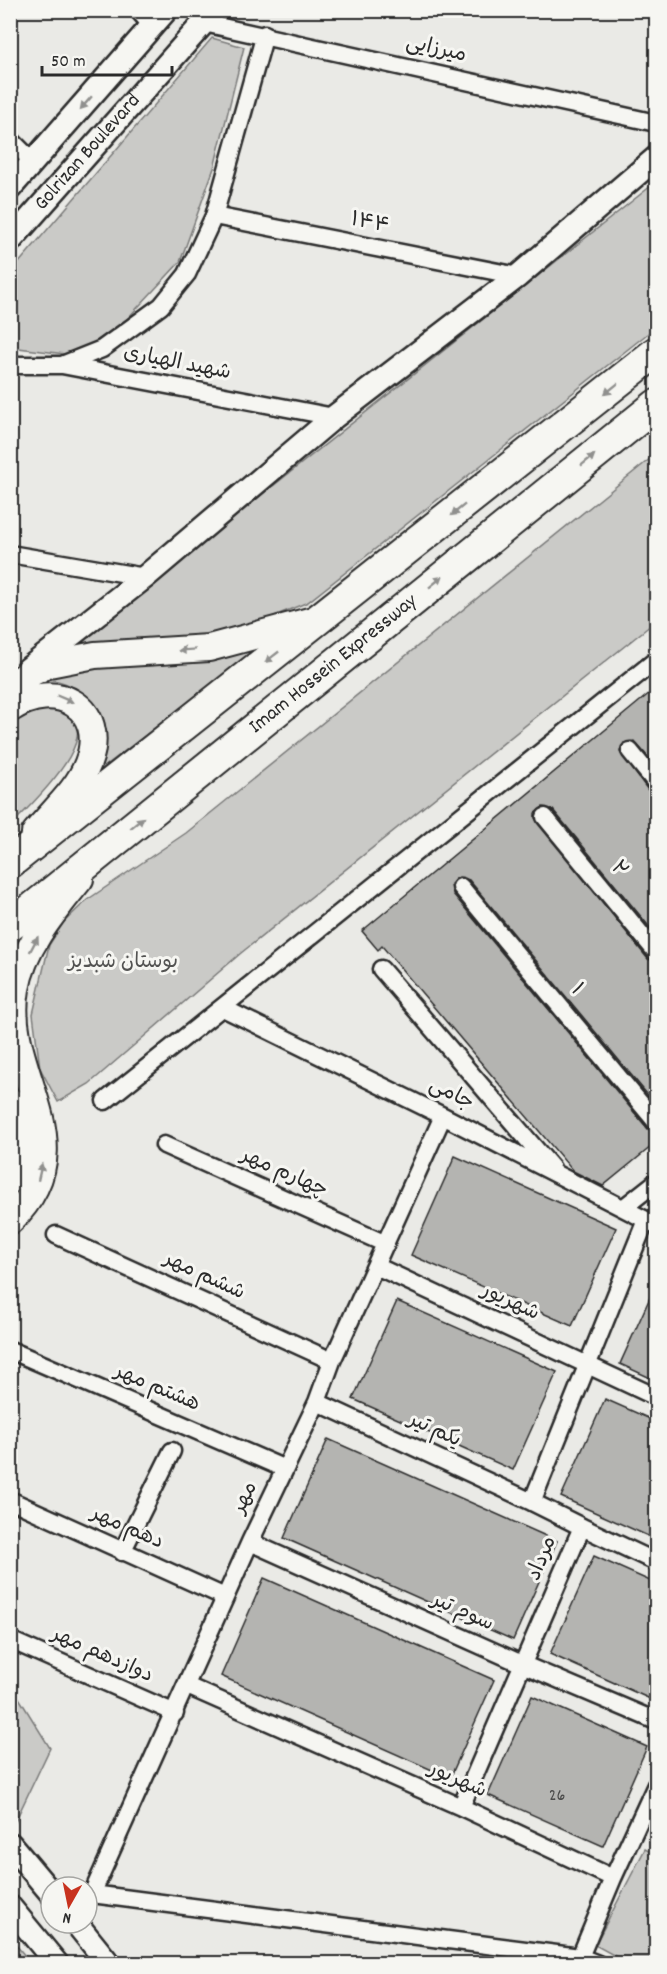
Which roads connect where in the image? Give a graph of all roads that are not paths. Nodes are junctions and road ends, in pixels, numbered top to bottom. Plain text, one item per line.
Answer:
1 (152, 16) edge
2 (209, 17) edge
3 (265, 34) junction
4 (657, 123) edge
5 (10, 139) edge
6 (657, 158) edge
7 (34, 163) junction
8 (10, 188) edge
9 (214, 216) junction
10 (10, 241) edge
11 (518, 276) junction
12 (657, 352) edge
13 (10, 365) edge
14 (62, 365) junction
15 (657, 405) edge
16 (334, 417) junction
17 (10, 554) edge
18 (145, 577) junction
19 (325, 616) junction
20 (657, 660) edge
21 (10, 684) edge
22 (10, 709) edge
23 (630, 751) dead end
24 (657, 783) edge
25 (545, 817) dead end
26 (107, 847) junction
27 (11, 863) edge
28 (461, 887) dead end
29 (10, 926) edge
30 (657, 952) edge
31 (381, 969) dead end
32 (223, 1008) junction
33 (10, 1101) edge
34 (105, 1101) dead end
35 (443, 1116) junction
36 (657, 1122) edge
37 (164, 1145) dead end
38 (557, 1174) junction
39 (10, 1180) edge
40 (657, 1182) edge
41 (623, 1208) junction
42 (10, 1221) edge
43 (651, 1223) edge
44 (56, 1235) dead end
45 (386, 1244) junction
46 (376, 1266) junction
47 (10, 1350) edge
48 (332, 1361) junction
49 (588, 1365) junction
50 (657, 1397) edge
51 (317, 1402) junction
52 (172, 1451) dead end
53 (285, 1469) junction
54 (10, 1500) edge
55 (532, 1502) junction
56 (582, 1527) junction
57 (250, 1542) junction
58 (122, 1552) junction
59 (657, 1563) edge
60 (225, 1597) junction
61 (10, 1640) edge
62 (522, 1664) junction
63 (187, 1686) junction
64 (175, 1713) junction
65 (657, 1721) edge
66 (657, 1785) edge
67 (461, 1807) junction
68 (10, 1844) edge
69 (99, 1877) edge
70 (613, 1878) junction
71 (39, 1879) edge
72 (99, 1897) edge
73 (10, 1907) edge
74 (86, 1935) edge
75 (580, 1957) junction
76 (57, 1964) edge
77 (109, 1964) edge
78 (598, 1964) edge

1 -> 7 street, Golrizan Boulevard
2 - 3 street, میرزایی
2 - 10 street, Golrizan Boulevard
3 - 4 street, میرزایی
3 - 9 street
5 - 7 street
6 - 11 street
7 - 8 street, Golrizan Boulevard
9 - 11 street, ۱۴۴
9 - 14 street
11 - 16 street
12 -> 19 highway, Imam Hossein Expressway
13 - 14 street, شهید الهیاری
14 - 16 street, شهید الهیاری
26 -> 15 highway, Imam Hossein Expressway
16 - 18 street
17 - 18 street
18 - 21 street
19 -> 21 main road
19 -> 27 highway, Imam Hossein Expressway
20 - 32 street
22 -> 27 main road
23 - 24 street
25 - 30 street, ۲
26 - 29 highway, Imam Hossein Expressway
42 -> 26 main road
28 - 36 street, ۱
31 - 38 street
32 - 34 street
32 - 35 street, جامی
33 - 39 main road
35 - 38 street, جامی
35 - 45 street, مهر
37 - 45 street, چهارم مهر
38 - 41 street, جامی
40 - 41 street
41 - 43 street, جامی
43 - 49 street
44 - 48 street, ششم مهر
45 - 46 street, مهر
46 - 48 street, مهر
46 - 49 street, شهریور
47 - 53 street, هشتم مهر
48 - 51 street, مهر
49 - 50 street, شهریور
49 - 55 street
51 - 53 street, مهر
51 - 55 street, یکم تیر
52 - 58 street
53 - 57 street, مهر
54 - 58 street, دهم مهر
55 - 56 street, مرداد
56 - 59 street
56 - 62 street, مرداد
57 - 60 street, مهر
57 - 62 street, سوم تیر
58 - 60 street, دهم مهر
60 - 63 street, مهر
61 - 64 street, دوازدهم مهر
62 - 65 street, سوم تیر
62 - 67 street, مرداد
63 - 64 street, مهر
63 - 67 street, شهریور
64 - 69 street, مهر
66 - 70 street
67 - 70 street, شهریور
68 - 71 street
70 - 75 street
72 - 75 street
73 - 76 street
74 - 77 street
75 - 78 street

